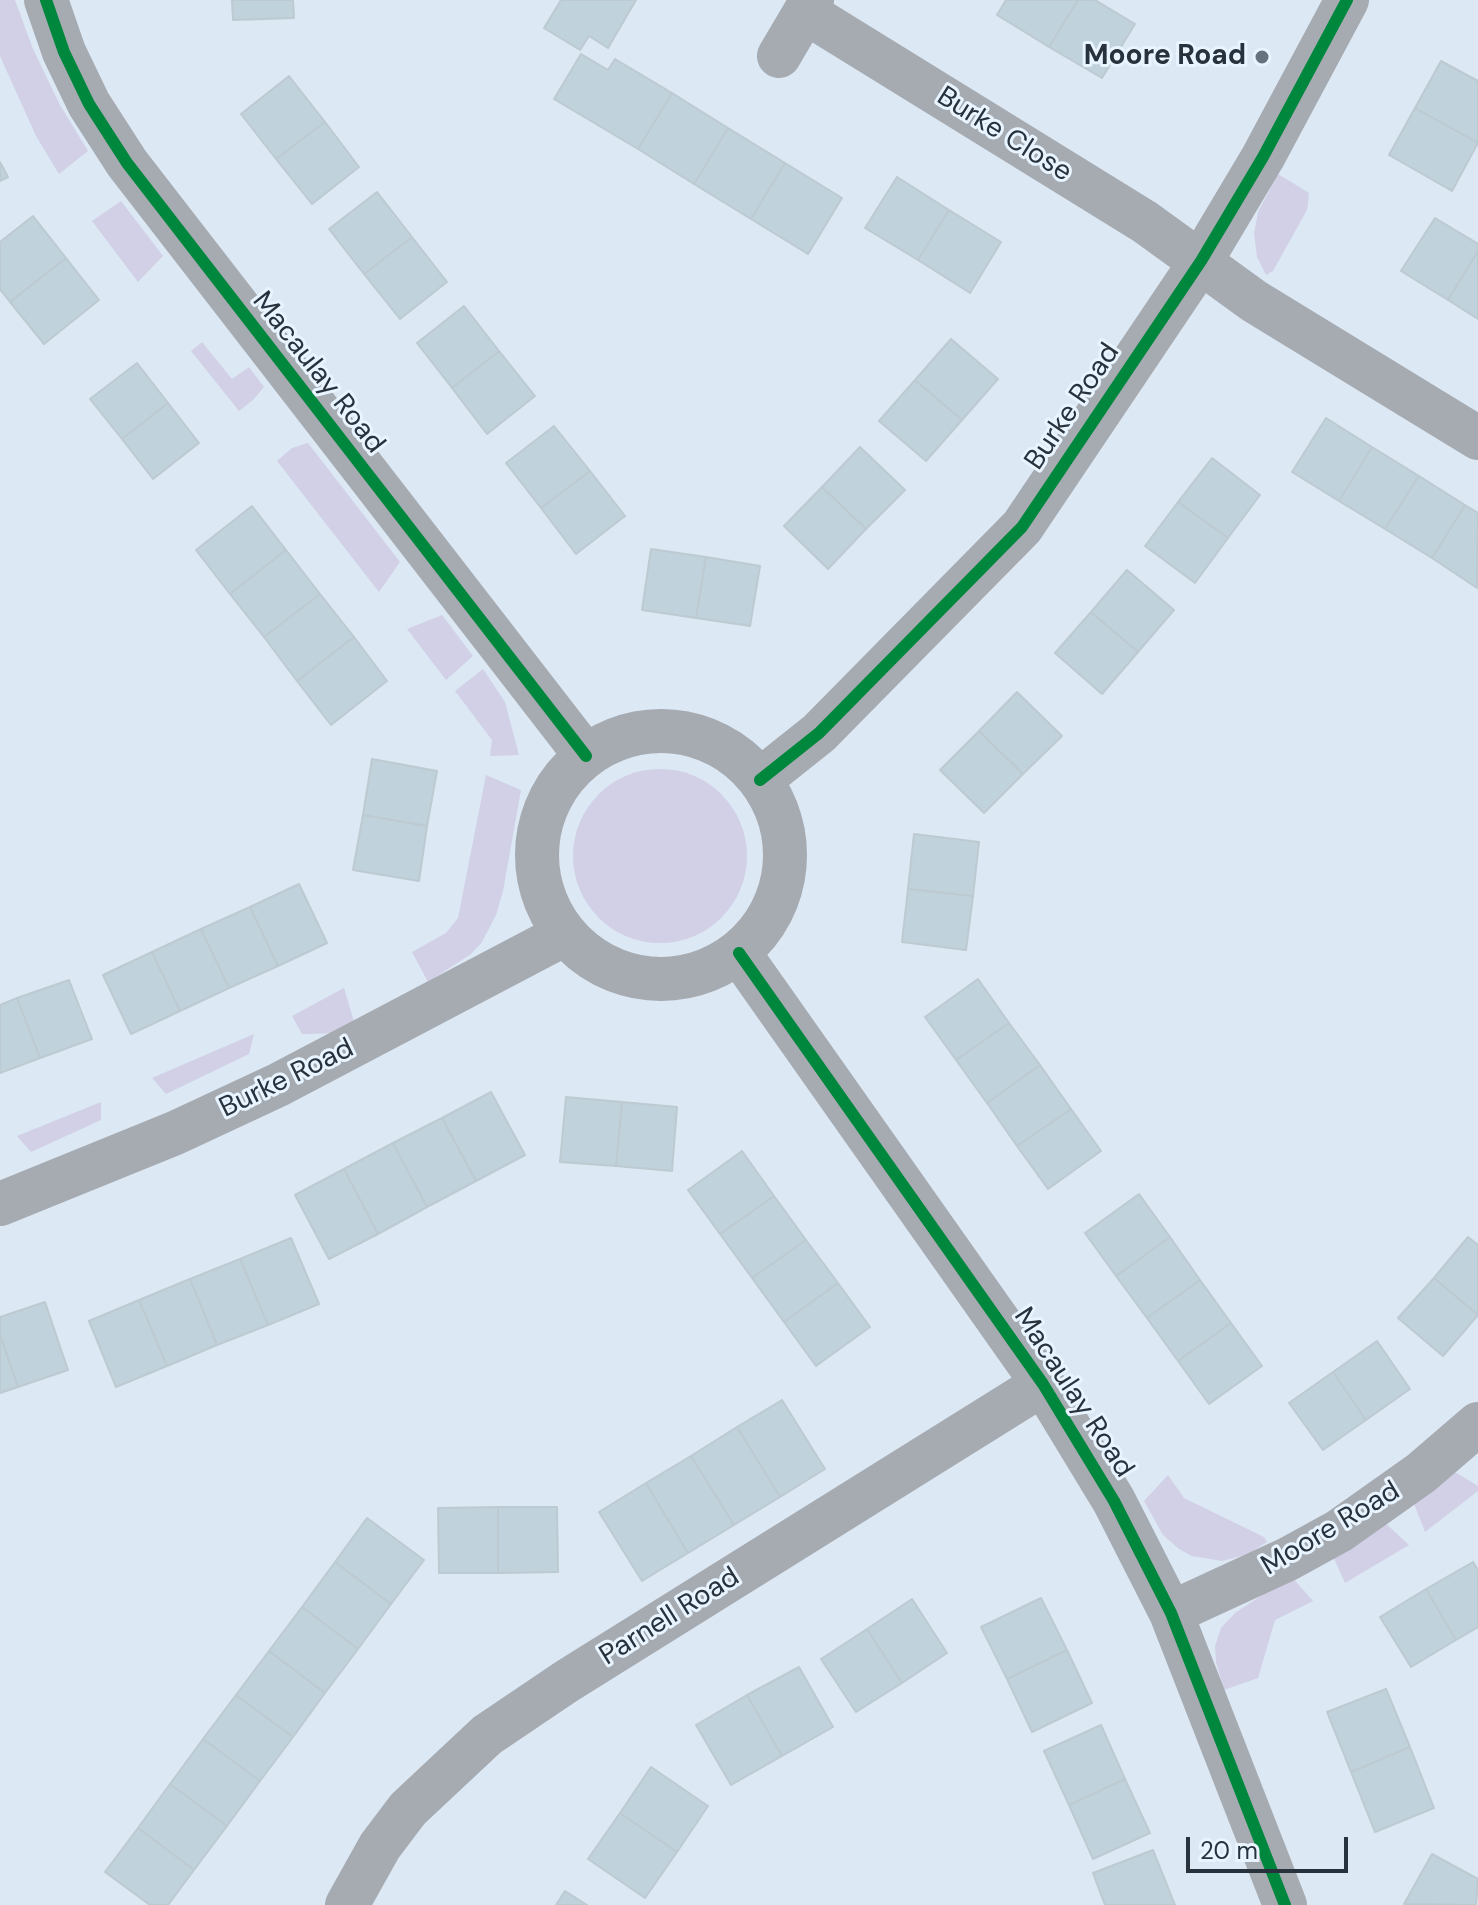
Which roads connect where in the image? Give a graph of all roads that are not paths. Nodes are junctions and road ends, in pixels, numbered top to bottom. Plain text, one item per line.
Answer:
1 (46, 0) edge
2 (1347, 0) edge
3 (808, 6) edge
4 (779, 56) dead end
5 (1201, 261) junction
6 (1478, 438) edge
7 (586, 756) junction
8 (760, 780) junction
9 (565, 934) junction
10 (739, 953) junction
11 (0, 1204) edge
12 (1043, 1384) junction
13 (1478, 1424) edge
14 (1171, 1613) junction
15 (347, 1905) edge
16 (1285, 1905) edge

1 - 7 street, Macaulay Road
2 - 5 street, Burke Road
3 - 4 street, Burke Close
3 - 5 street, Burke Close
5 - 6 street
5 - 8 street, Burke Road
7 - 8 street
7 - 9 street
8 - 10 street
9 - 10 street
9 - 11 street, Burke Road
10 - 12 street, Macaulay Road
12 - 14 street, Macaulay Road
12 - 15 street, Parnell Road
13 - 14 street, Moore Road
14 - 16 street, Macaulay Road

